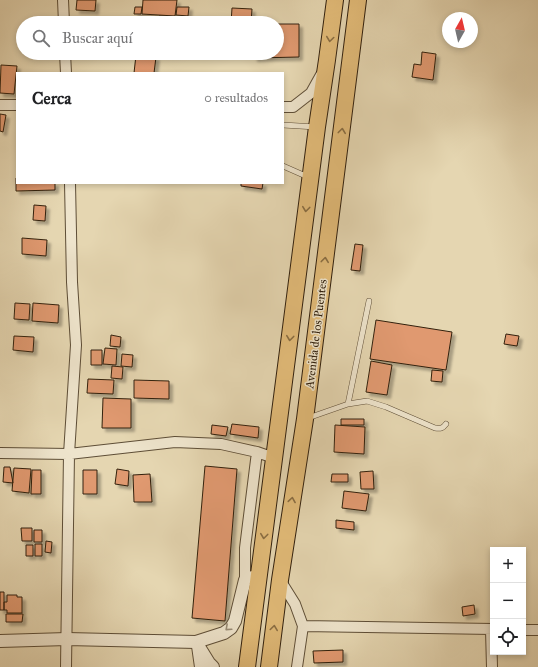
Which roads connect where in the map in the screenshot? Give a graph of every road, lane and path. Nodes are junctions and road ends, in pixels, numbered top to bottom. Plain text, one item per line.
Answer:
1 (63, 0) edge
2 (335, 0) edge
3 (358, 0) edge
4 (64, 16) edge
5 (66, 60) edge
6 (327, 60) junction
7 (66, 72) edge
8 (0, 105) edge
9 (16, 106) edge
10 (284, 107) edge
11 (284, 125) edge
12 (317, 127) junction
13 (284, 166) edge
14 (310, 178) junction
15 (70, 184) edge
16 (369, 301) dead end
17 (348, 404) junction
18 (305, 419) junction
19 (446, 424) dead end
20 (257, 452) junction
21 (0, 453) edge
22 (70, 454) junction
23 (274, 458) junction
24 (252, 578) junction
25 (280, 580) junction
26 (302, 626) junction
27 (490, 629) edge
28 (526, 630) edge
29 (538, 630) edge
30 (67, 639) junction
31 (0, 641) edge
32 (196, 642) junction
33 (492, 662) edge
34 (66, 667) edge
35 (200, 667) edge
36 (213, 667) edge
37 (247, 667) edge
38 (269, 667) edge
39 (297, 667) edge
40 (497, 667) edge

1 - 4 street
2 -> 6 main road
18 -> 3 main road, Avenida de los Puentes
5 - 7 street
6 - 10 street
6 - 12 main road
8 - 9 street
11 - 12 lane
12 - 14 main road
13 - 14 lane
14 -> 23 main road
15 - 22 street
16 - 17 lane
17 - 18 lane
17 - 19 lane
25 -> 18 main road, Avenida de los Puentes
20 - 22 street
20 - 23 street
20 - 24 street
21 - 22 street
22 - 30 street
23 -> 24 main road
24 -> 32 street
24 - 37 main road
25 - 26 street
38 -> 25 main road, Avenida de los Puentes
26 - 27 street
26 - 39 street
28 - 29 street
30 - 31 street
30 - 32 street
30 - 34 street
32 - 35 street
32 - 36 street
33 - 40 street

